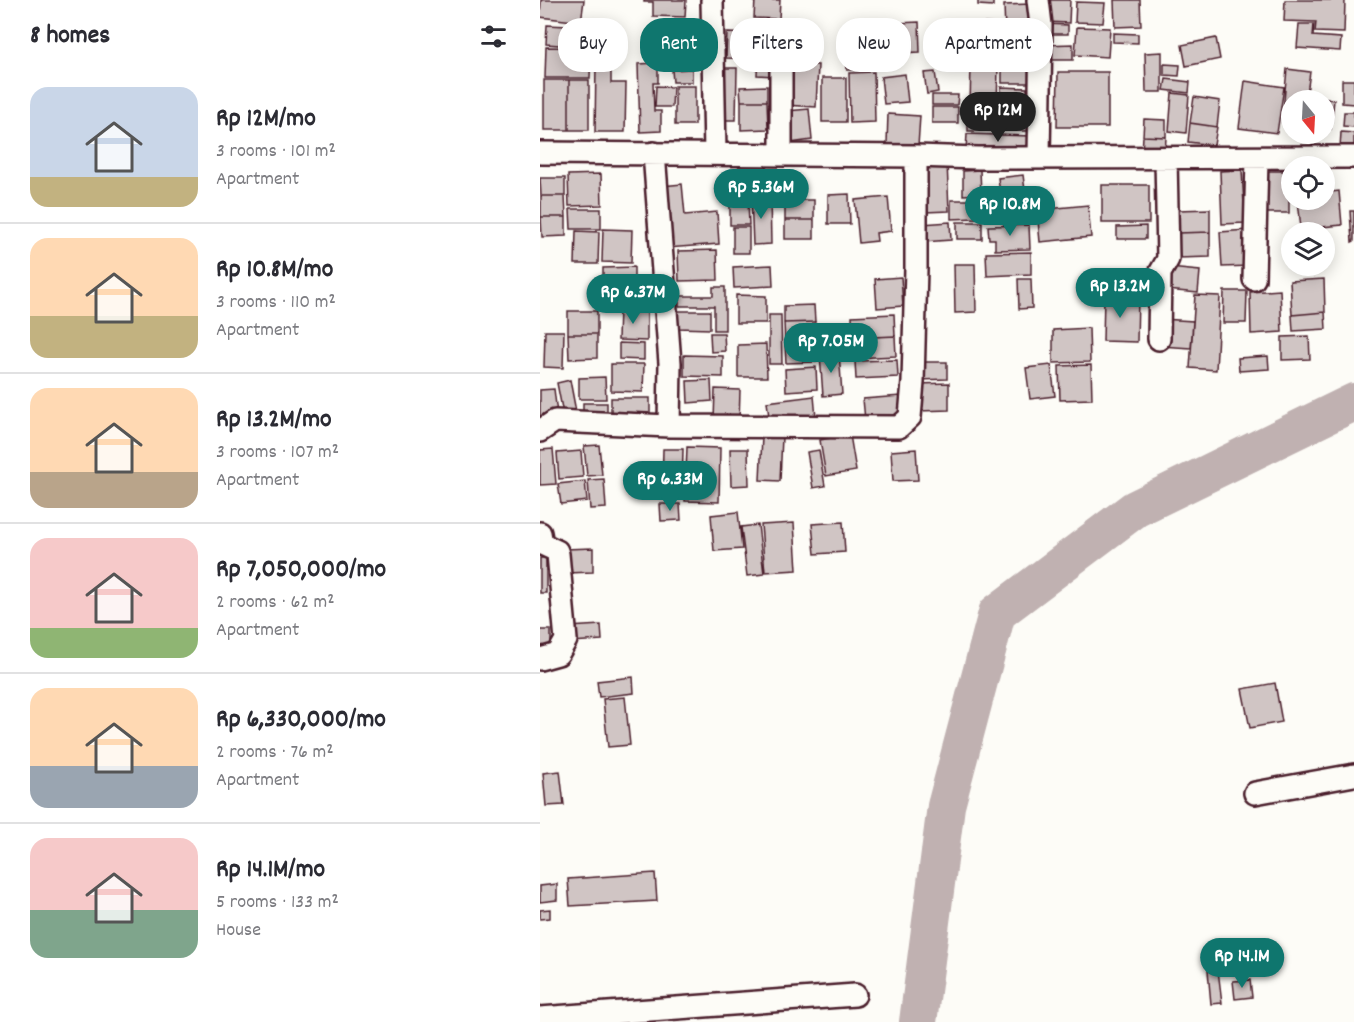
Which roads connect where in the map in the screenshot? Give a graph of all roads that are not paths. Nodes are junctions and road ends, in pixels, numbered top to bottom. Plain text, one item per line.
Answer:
1 (712, 0) edge
2 (1038, 0) edge
3 (781, 72) edge
4 (540, 153) edge
5 (654, 153) junction
6 (715, 153) junction
7 (781, 155) junction
8 (916, 156) junction
9 (1039, 157) junction
10 (1354, 157) edge
11 (1166, 158) junction
12 (1257, 159) junction
13 (1254, 279) dead end
14 (1159, 339) dead end
15 (669, 426) junction
16 (540, 431) edge
17 (540, 534) edge
18 (540, 659) edge
19 (1354, 775) edge
20 (1255, 793) dead end
21 (855, 995) dead end
22 (540, 1018) edge

1 - 6 street
2 - 9 street
3 - 7 street
4 - 5 street
5 - 6 street
5 - 15 street
6 - 7 street
7 - 8 street
8 - 9 street
8 - 15 street
9 - 11 street
10 - 12 street
11 - 12 street
11 - 14 street
12 - 13 street
15 - 16 street
17 - 18 street
19 - 20 street
21 - 22 street

